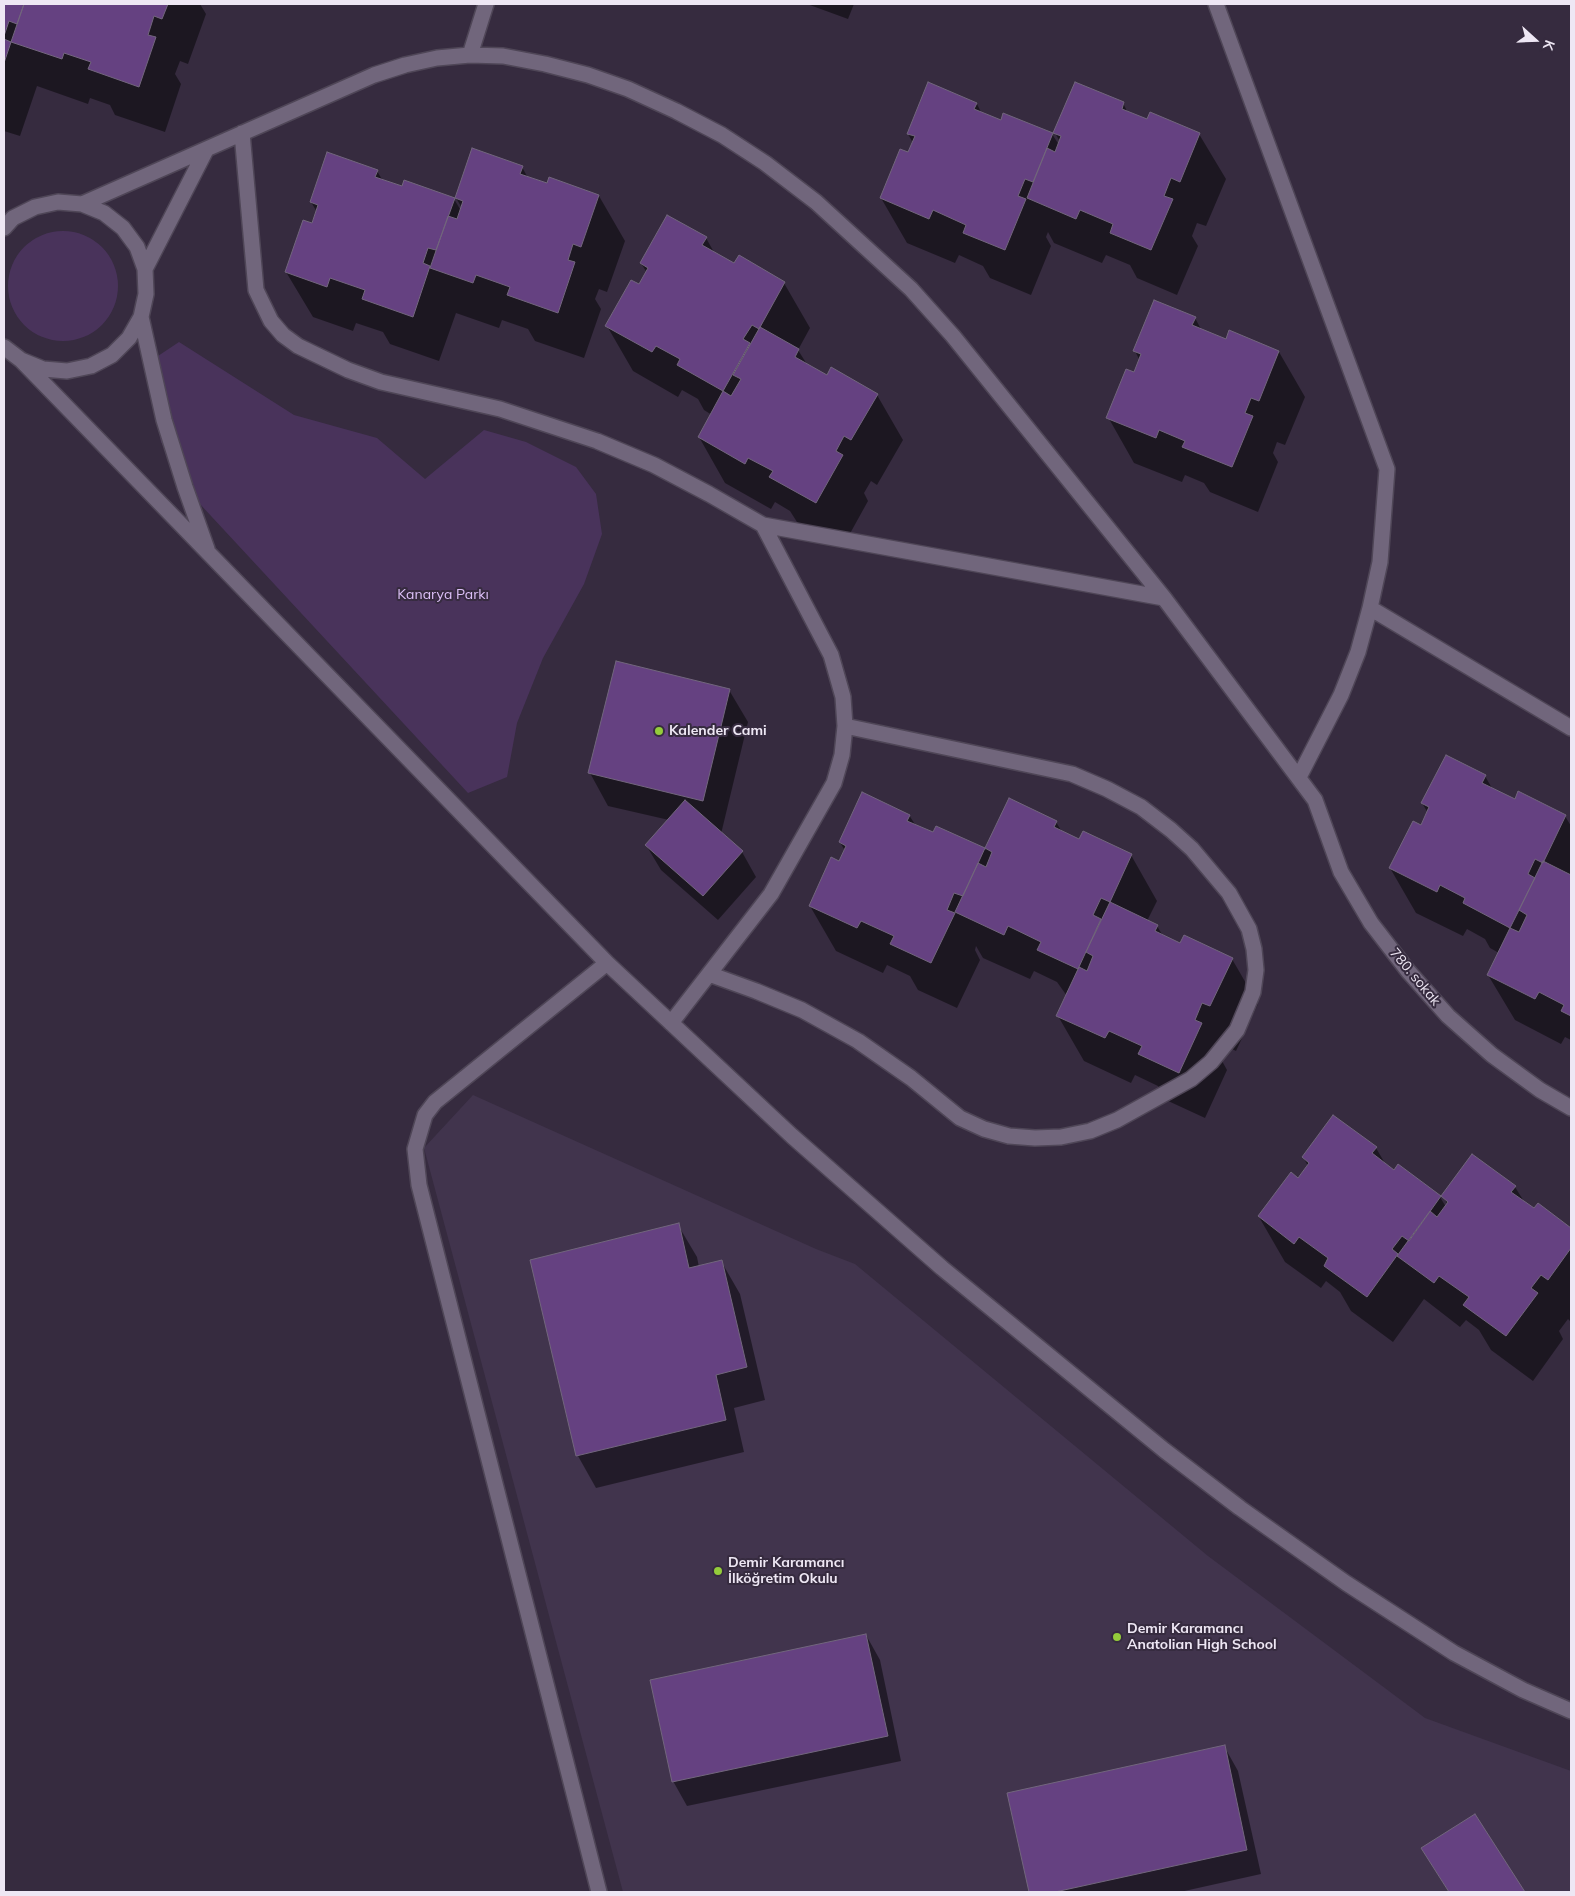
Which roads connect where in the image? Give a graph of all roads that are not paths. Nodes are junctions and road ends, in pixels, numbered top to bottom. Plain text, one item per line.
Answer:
1 (486, 4) edge
2 (1216, 4) edge
3 (470, 55) junction
4 (242, 133) junction
5 (206, 150) junction
6 (82, 204) junction
7 (7, 221) edge
8 (145, 270) junction
9 (141, 317) junction
10 (4, 347) edge
11 (21, 360) junction
12 (763, 525) junction
13 (209, 554) junction
14 (1164, 598) junction
15 (1370, 608) junction
16 (845, 726) junction
17 (1571, 728) edge
18 (1299, 777) junction
19 (607, 963) junction
20 (709, 974) junction
21 (671, 1023) junction
22 (1571, 1108) edge
23 (1571, 1711) edge
24 (599, 1892) edge

1 - 3 street
2 - 15 street
3 - 4 street, 780. sokak
3 - 14 street, 780. sokak
4 - 5 street, 780. sokak
4 - 12 street
5 - 6 street, 780. sokak
5 - 8 street
6 - 7 street
6 - 8 street
8 - 9 street
9 - 11 street
9 - 13 street
10 - 11 street
11 - 13 street
12 - 14 street
12 - 16 street
13 - 19 street
14 - 18 street, 780. sokak
15 - 17 street
15 - 18 street
16 - 20 street
16 - 20 street
18 - 22 street, 780. sokak
19 - 21 street
19 - 24 street
20 - 21 street
21 - 23 street

